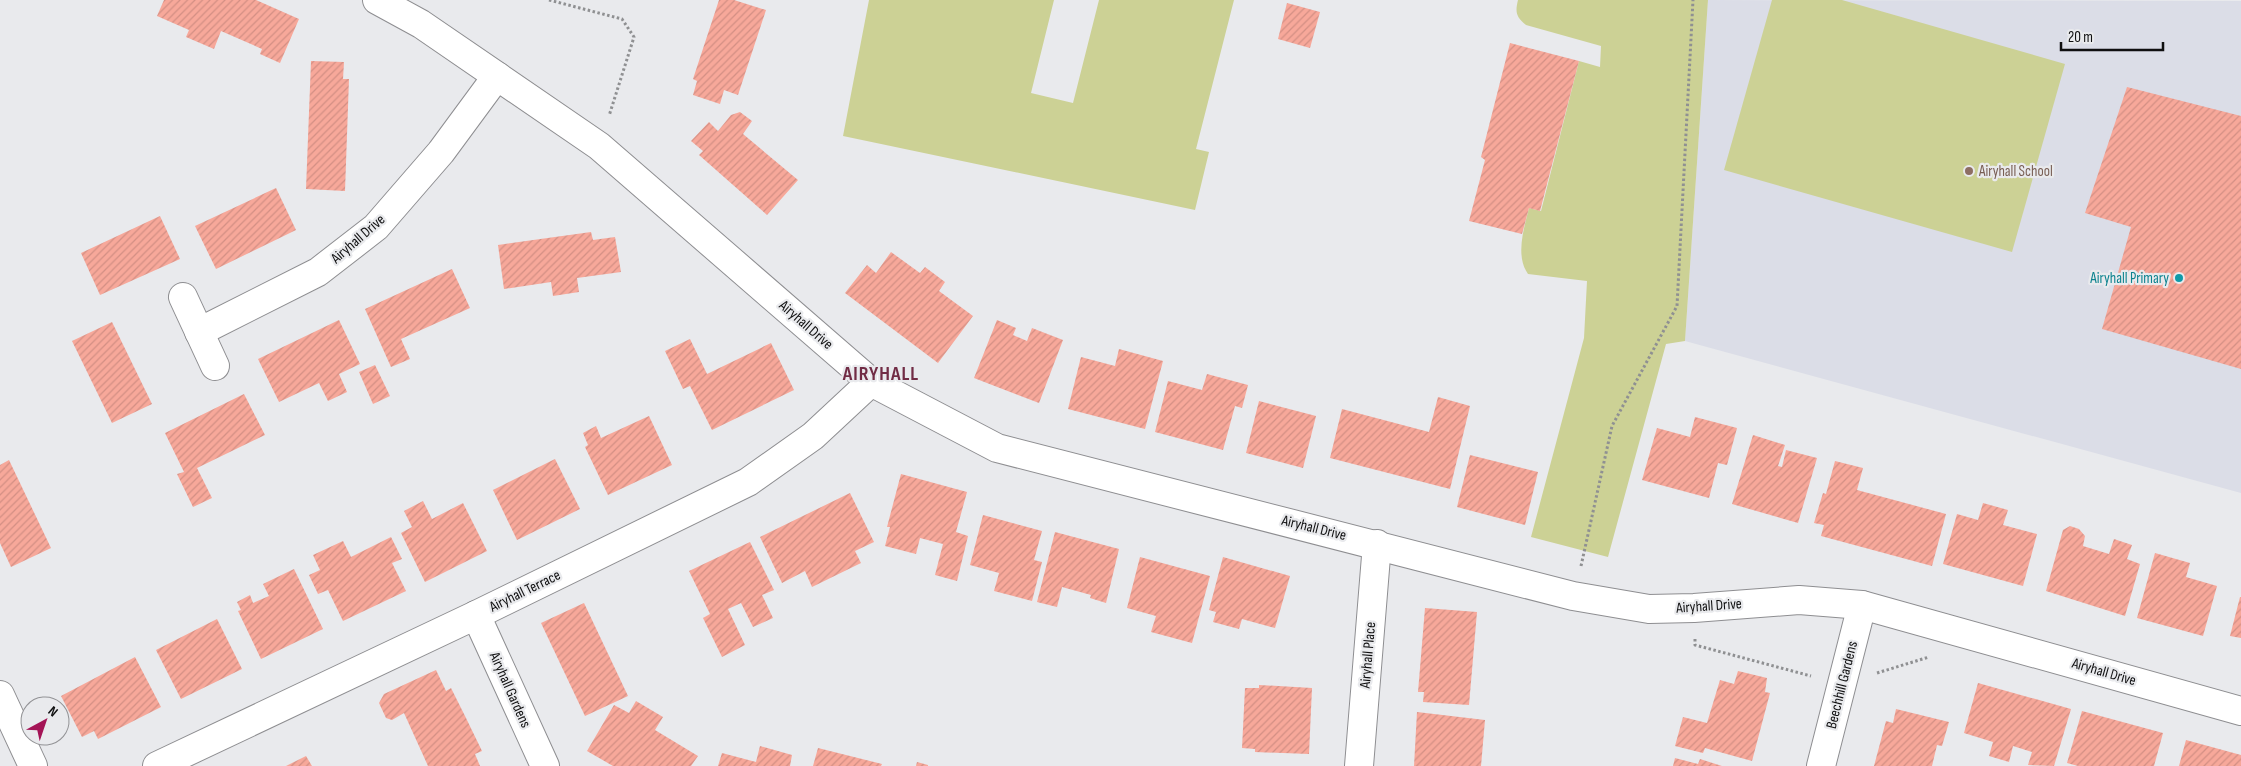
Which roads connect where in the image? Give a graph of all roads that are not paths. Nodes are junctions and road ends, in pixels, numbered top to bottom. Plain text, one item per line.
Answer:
1 (377, 0) edge
2 (498, 76) junction
3 (182, 297) dead end
4 (199, 332) junction
5 (215, 366) dead end
6 (871, 382) junction
7 (1377, 544) junction
8 (1862, 605) junction
9 (476, 615) junction
10 (0, 695) edge
11 (2241, 710) edge
12 (33, 766) edge
13 (157, 766) edge
14 (544, 766) edge
15 (1359, 766) edge
16 (1821, 766) edge

1 - 2 street, Airyhall Drive
2 - 4 street, Airyhall Drive
2 - 6 street, Airyhall Drive
3 - 4 street
4 - 5 street
6 - 7 street, Airyhall Drive
6 - 9 street, Airyhall Terrace
7 - 8 street, Airyhall Drive
7 - 15 street, Airyhall Place
8 - 11 street, Airyhall Drive
8 - 16 street, Beechhill Gardens
9 - 13 street, Airyhall Terrace
9 - 14 street, Airyhall Gardens
10 - 12 street

